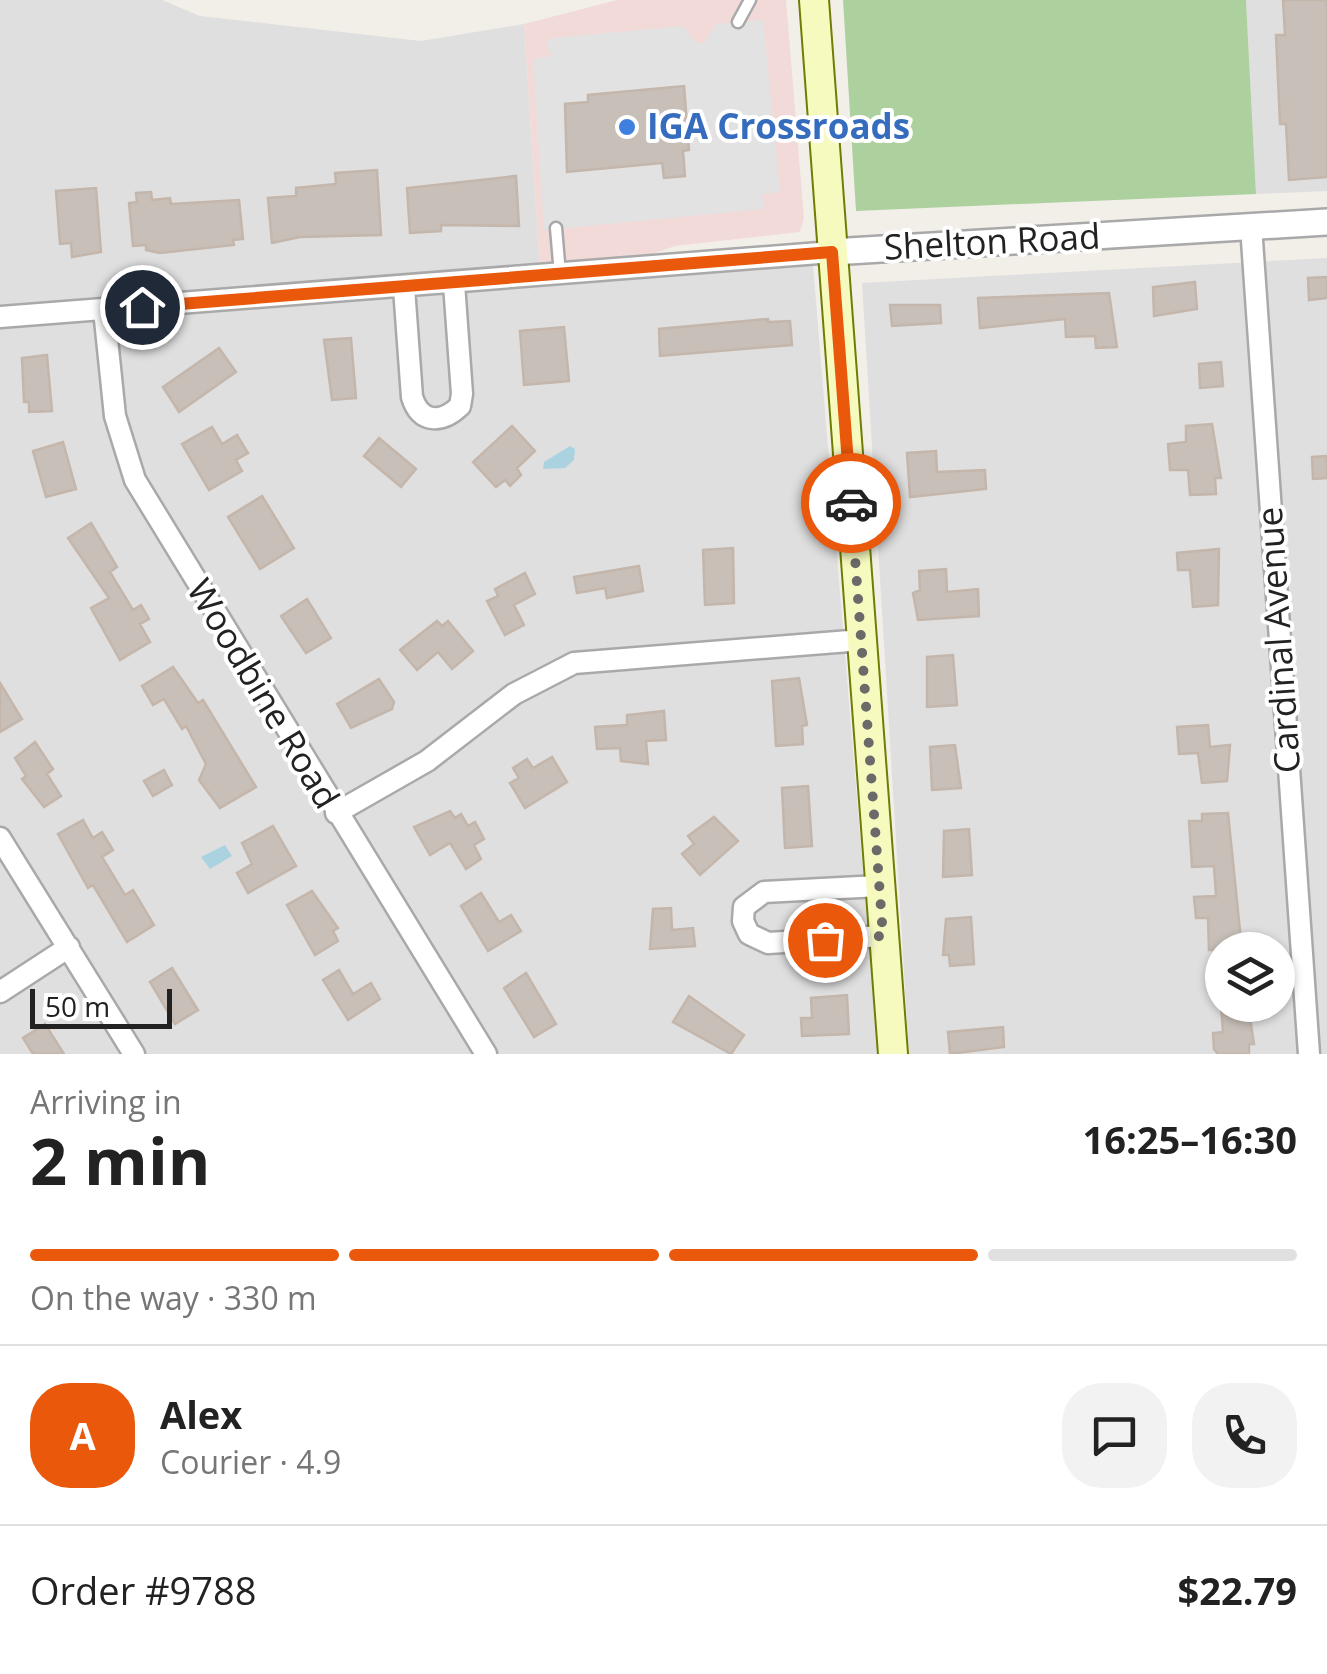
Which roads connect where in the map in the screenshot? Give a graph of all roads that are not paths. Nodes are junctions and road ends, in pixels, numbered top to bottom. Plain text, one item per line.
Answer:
1 (750, 0) edge
2 (814, 0) edge
3 (738, 22) dead end
4 (1327, 222) edge
5 (1251, 226) junction
6 (556, 228) dead end
7 (832, 252) junction
8 (560, 275) junction
9 (454, 284) junction
10 (404, 288) junction
11 (104, 310) junction
12 (0, 317) edge
13 (862, 640) junction
14 (336, 812) junction
15 (0, 838) edge
16 (879, 886) junction
17 (883, 936) junction
18 (69, 947) junction
19 (0, 992) edge
20 (134, 1054) edge
21 (486, 1054) edge
22 (893, 1054) edge
23 (1309, 1054) edge

1 - 3 lane
2 - 7 main road
4 - 5 street, Shelton Road
5 - 7 street, Shelton Road
5 - 23 street, Cardinal Avenue
6 - 8 lane
7 - 8 street, Shelton Road
7 - 13 main road
8 - 9 street, Shelton Road
9 - 10 street, Shelton Road
9 - 10 street
10 - 11 street, Shelton Road
11 - 12 street, Shelton Road
11 - 14 street, Woodbine Road
13 - 14 street
13 - 16 main road
14 - 21 street, Woodbine Road
15 - 18 street
16 - 17 main road
16 - 17 street
17 - 22 main road
18 - 19 street
18 - 20 street

